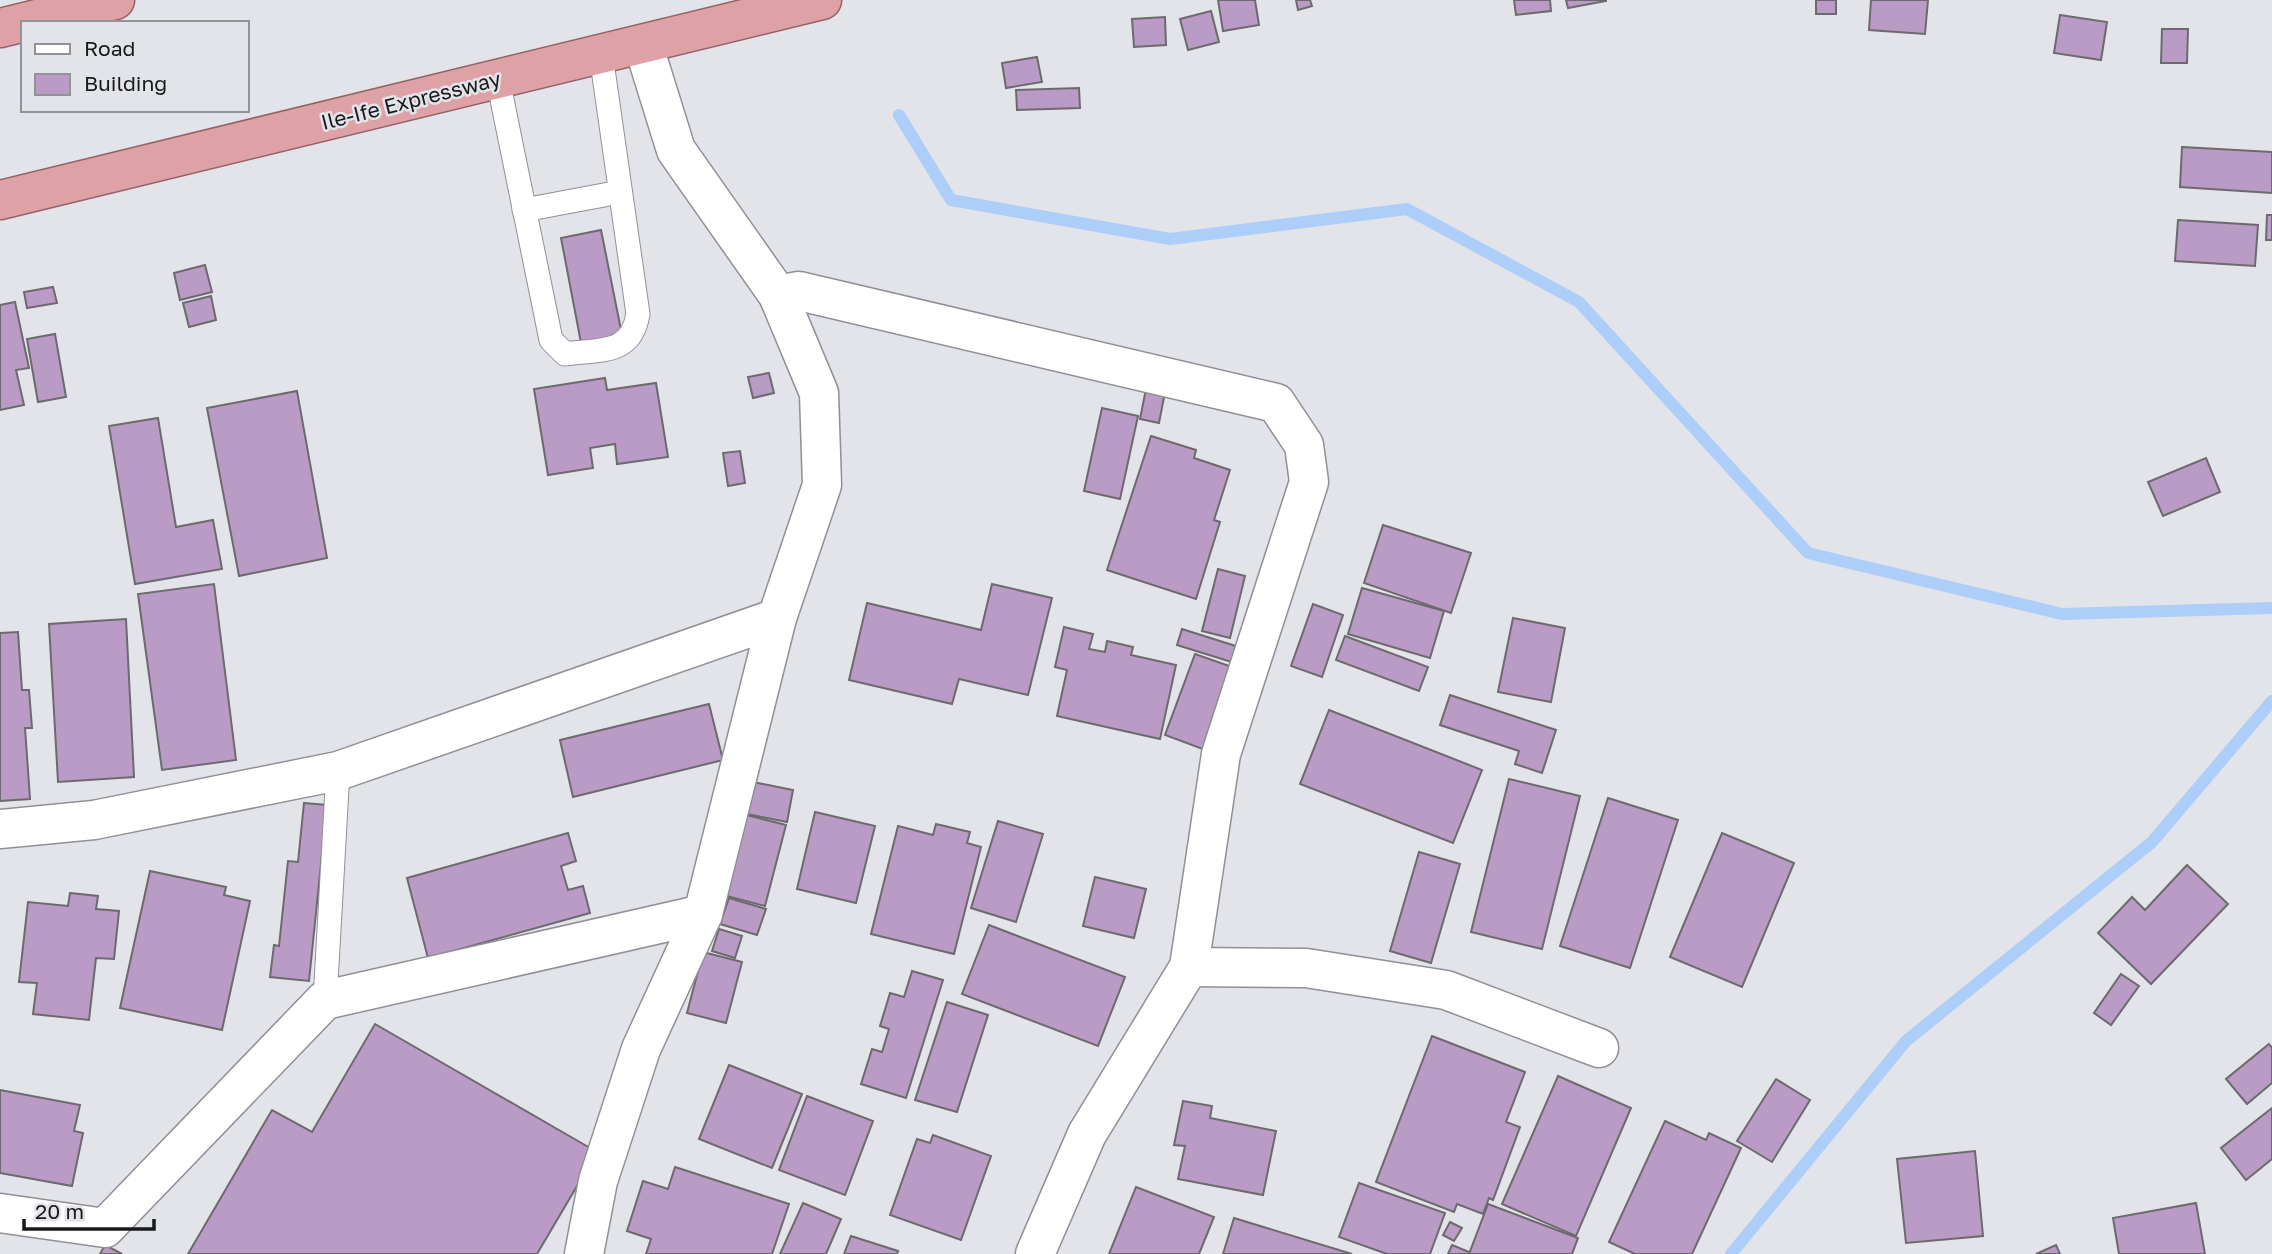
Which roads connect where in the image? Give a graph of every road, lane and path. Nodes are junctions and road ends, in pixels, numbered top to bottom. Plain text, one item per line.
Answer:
1 (115, 0) edge
2 (822, 0) edge
3 (29, 21) edge
4 (21, 23) edge
5 (0, 28) edge
6 (643, 44) junction
7 (601, 55) junction
8 (498, 80) junction
9 (620, 192) junction
10 (0, 200) edge
11 (524, 210) junction
12 (778, 295) junction
13 (777, 618) junction
14 (338, 771) junction
15 (0, 829) edge
16 (703, 914) junction
17 (1189, 967) junction
18 (325, 1000) junction
19 (1599, 1048) dead end
20 (0, 1213) edge
21 (584, 1254) edge
22 (1035, 1254) edge

1 - 3 highway
2 - 6 highway, Ile-Ife Expressway
4 - 5 highway
6 - 7 highway, Ile-Ife Expressway
6 - 12 street
7 - 8 highway, Ile-Ife Expressway
7 - 9 lane
8 - 10 highway, Ile-Ife Expressway
8 - 11 lane
9 - 11 lane
9 - 11 lane
12 - 13 street
12 - 17 street
13 - 14 street
13 - 16 street
14 - 15 street
14 - 18 lane
16 - 18 street
16 - 21 street
17 - 19 street
17 - 22 street
18 - 20 street

